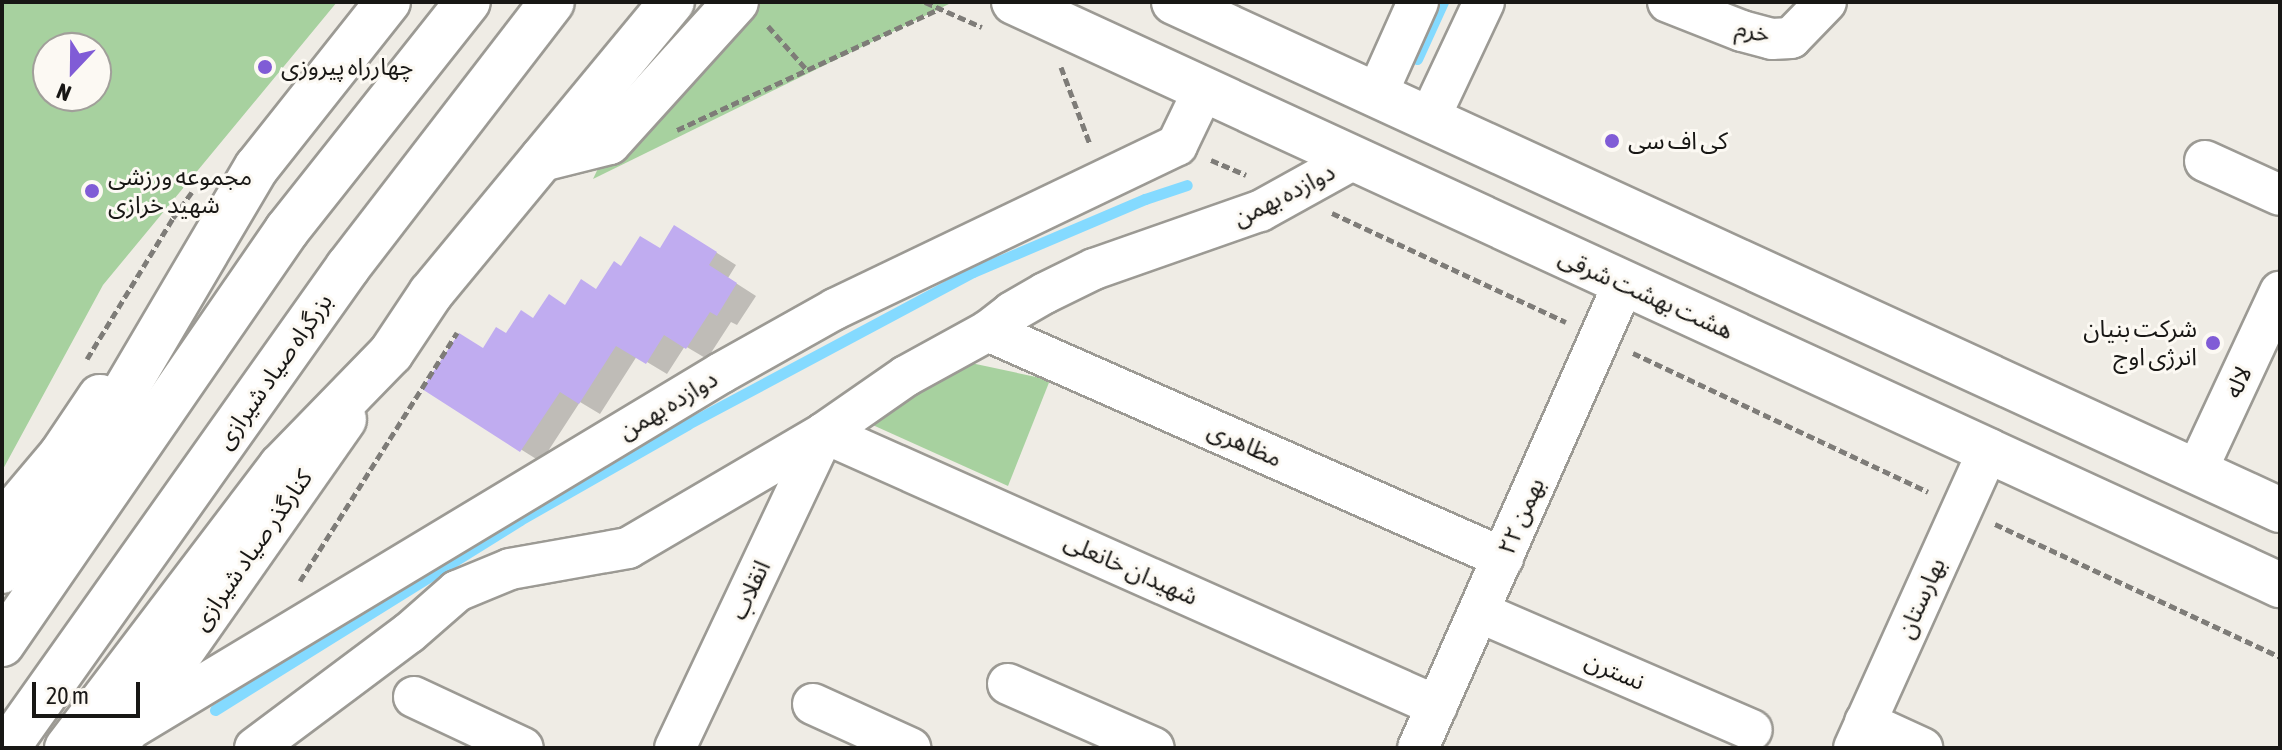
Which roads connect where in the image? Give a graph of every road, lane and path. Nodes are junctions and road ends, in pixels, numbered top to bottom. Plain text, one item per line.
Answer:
1 (388, 2) edge
2 (468, 2) edge
3 (552, 2) edge
4 (925, 2) edge
5 (1174, 2) edge
6 (1418, 2) edge
7 (1484, 2) edge
8 (1668, 2) edge
9 (1826, 2) edge
10 (941, 8) junction
11 (664, 9) edge
12 (748, 10) edge
13 (999, 15) edge
14 (1059, 62) dead end
15 (807, 70) junction
16 (1204, 89) junction
17 (1376, 96) junction
18 (1429, 119) junction
19 (671, 133) dead end
20 (1177, 145) junction
21 (542, 159) junction
22 (1354, 159) junction
23 (2205, 161) dead end
24 (257, 167) junction
25 (1103, 180) junction
26 (1291, 194) junction
27 (2280, 195) edge
28 (1623, 285) junction
29 (2280, 292) edge
30 (463, 323) dead end
31 (988, 331) junction
32 (1600, 338) junction
33 (391, 353) junction
34 (824, 433) junction
35 (1989, 449) junction
36 (2196, 472) junction
37 (1962, 508) junction
38 (2280, 510) edge
39 (2, 525) edge
40 (1503, 558) junction
41 (2, 571) edge
42 (299, 582) dead end
43 (2280, 585) edge
44 (1479, 612) junction
45 (2, 644) edge
46 (2280, 657) edge
47 (1008, 684) dead end
48 (414, 697) dead end
49 (813, 704) dead end
50 (1752, 730) dead end
51 (1860, 735) edge
52 (1429, 736) edge
53 (119, 740) edge
54 (7, 748) edge
55 (67, 748) edge
56 (255, 748) edge
57 (523, 748) edge
58 (675, 748) edge
59 (910, 748) edge
60 (1154, 748) edge
61 (1922, 748) edge

1 - 24 main road
2 - 45 main road
3 - 54 main road, بزرگراه صیاد شیرازی
4 - 10 path
5 - 17 main road
6 - 17 street
7 - 18 street
8 - 9 street, خرم
10 - 13 path
10 - 15 path
11 - 21 main road
12 - 15 path
12 - 21 main road
13 - 16 main road, هشت بهشت شرقی
14 - 25 path
15 - 19 path
16 - 20 street
16 - 22 main road, هشت بهشت شرقی
17 - 18 main road
18 - 36 main road
20 - 25 street, دوازده بهمن
20 - 26 path
21 - 33 main road
22 - 26 street, دوازده بهمن
22 - 28 main road, هشت بهشت شرقی
23 - 27 street
24 - 39 main road
24 - 41 main road
25 - 53 street, دوازده بهمن
26 - 31 street, دوازده بهمن
26 - 32 path
28 - 32 street, ۲۲ بهمن
28 - 35 main road, هشت بهشت شرقی
29 - 36 street, لاله
30 - 42 path
31 - 34 street, دوازده بهمن
31 - 40 street, مظاهری
32 - 37 path
32 - 40 street, ۲۲ بهمن
33 - 53 main road, کنارگذر صیاد شیرازی
33 - 55 main road
34 - 52 street, شهیدان خانعلی
34 - 56 street, دوازده بهمن
34 - 58 street, انقلاب
35 - 37 street, بهارستان
35 - 43 main road, هشت بهشت شرقی
36 - 38 main road
37 - 46 path
37 - 51 street, بهارستان
40 - 44 street, ۲۲ بهمن
44 - 50 street, نسترن
44 - 52 street, ۲۲ بهمن
47 - 60 street
48 - 57 street
49 - 59 street
51 - 61 street

